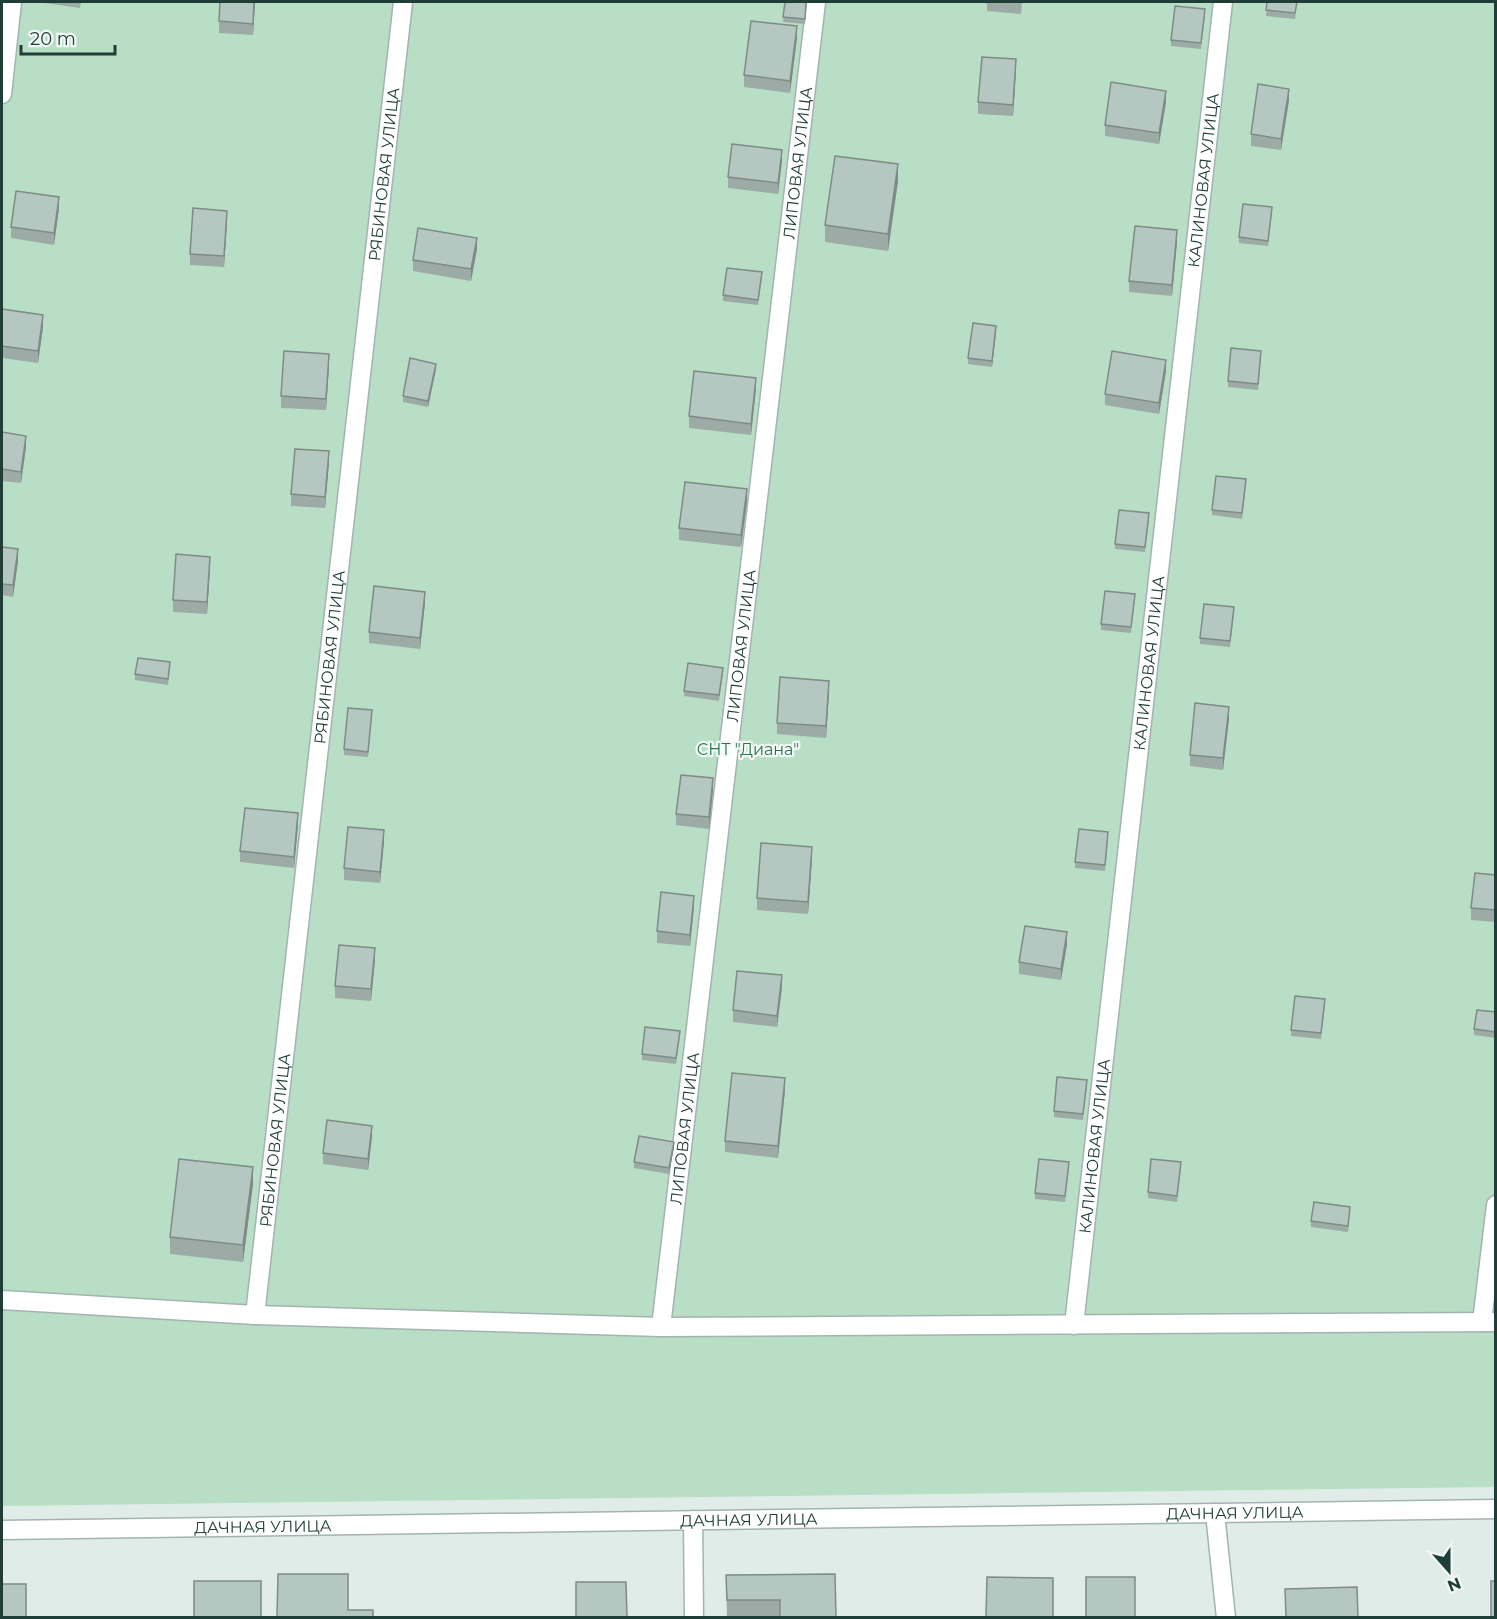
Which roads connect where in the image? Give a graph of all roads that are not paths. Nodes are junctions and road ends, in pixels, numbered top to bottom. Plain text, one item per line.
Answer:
1 (12, 2) edge
2 (403, 2) edge
3 (816, 2) edge
4 (1223, 2) edge
5 (2, 94) edge
6 (1496, 1205) edge
7 (2, 1300) edge
8 (255, 1315) junction
9 (1489, 1322) edge
10 (1074, 1325) junction
11 (661, 1327) junction
12 (1496, 1509) edge
13 (1215, 1513) junction
14 (693, 1520) junction
15 (2, 1530) edge
16 (694, 1617) edge
17 (1226, 1617) edge

1 - 5 street
2 - 8 street, РЯБИНОВАЯ УЛИЦА
3 - 11 street, ЛИПОВАЯ УЛИЦА
4 - 10 street, КАЛИНОВАЯ УЛИЦА
6 - 9 street
7 - 8 street
8 - 11 street
9 - 10 street
10 - 11 street
12 - 13 street, ДАЧНАЯ УЛИЦА
13 - 14 street, ДАЧНАЯ УЛИЦА
13 - 17 street
14 - 15 street, ДАЧНАЯ УЛИЦА
14 - 16 street

